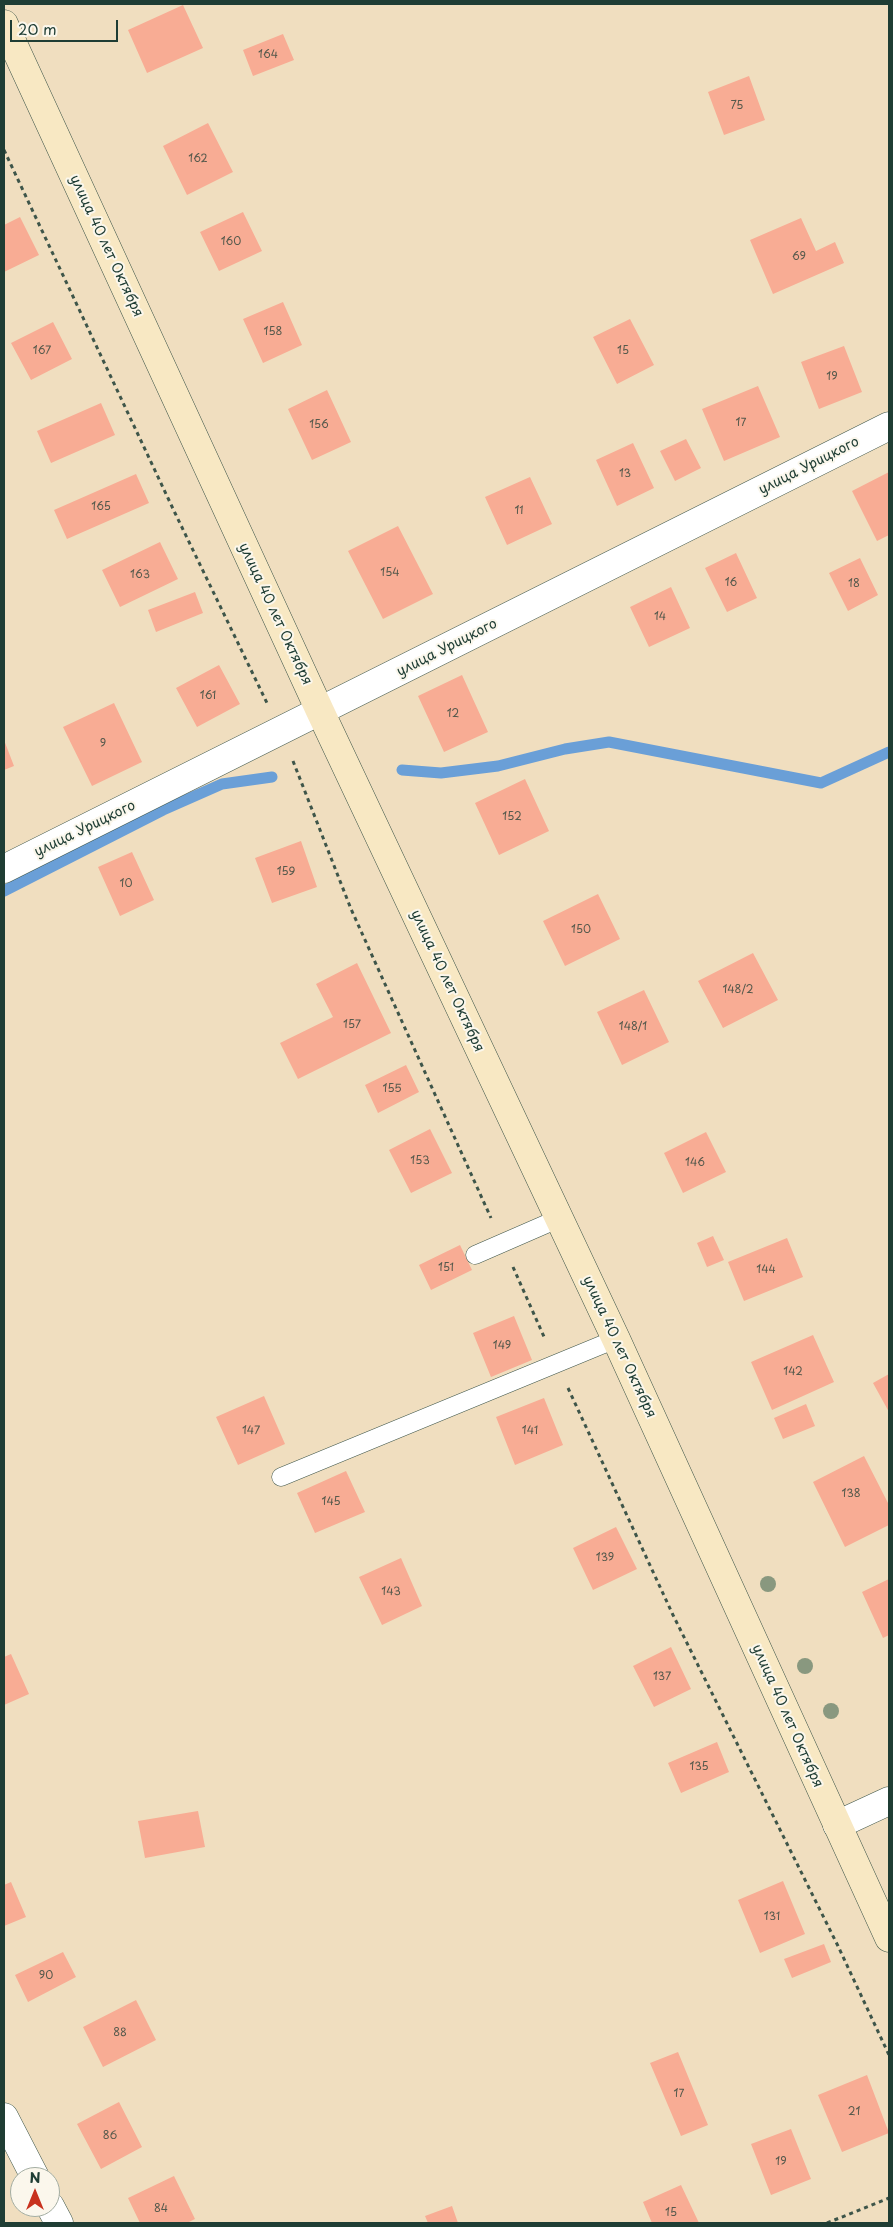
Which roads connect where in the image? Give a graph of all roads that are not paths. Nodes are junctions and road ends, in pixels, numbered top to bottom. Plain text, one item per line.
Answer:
1 (4, 24) edge
2 (889, 426) edge
3 (320, 711) junction
4 (4, 869) edge
5 (560, 1218) junction
6 (475, 1255) dead end
7 (616, 1338) junction
8 (281, 1476) dead end
9 (889, 1801) edge
10 (837, 1826) junction
11 (889, 1938) edge
12 (4, 2117) edge
13 (30, 2167) edge

1 - 3 street, улица 40 лет Октября
2 - 3 street, улица Урицкого
3 - 4 street, улица Урицкого
3 - 5 street, улица 40 лет Октября
5 - 6 lane
5 - 7 street, улица 40 лет Октября
7 - 8 lane
7 - 10 street, улица 40 лет Октября
9 - 10 street
10 - 11 street, улица 40 лет Октября
12 - 13 street

